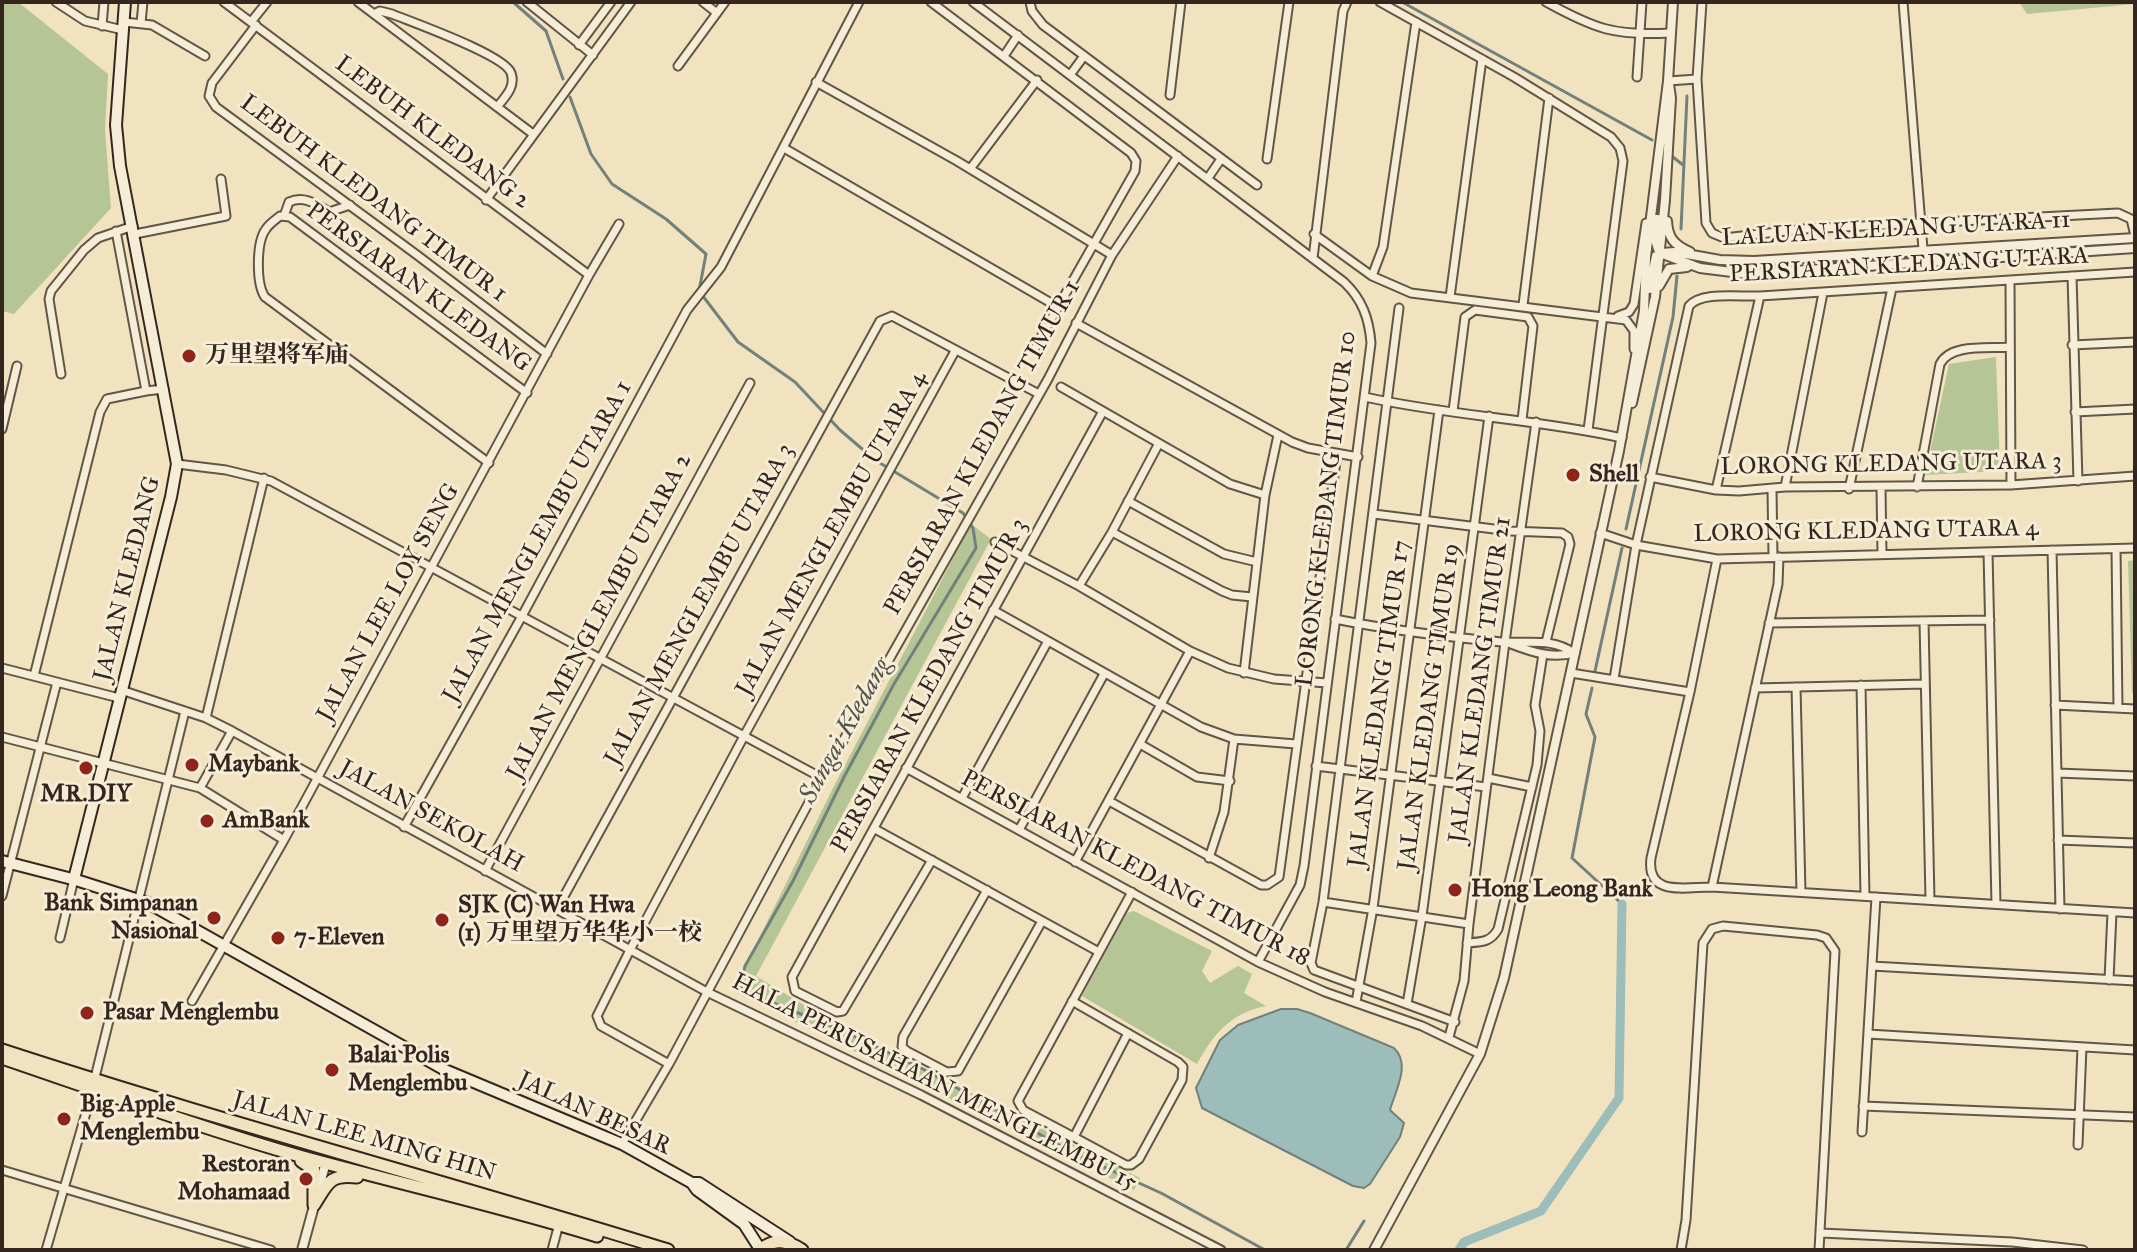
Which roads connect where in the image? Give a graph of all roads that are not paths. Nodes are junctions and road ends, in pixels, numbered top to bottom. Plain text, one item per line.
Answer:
1 (56, 2) edge
2 (104, 2) edge
3 (125, 2) edge
4 (143, 2) edge
5 (224, 2) edge
6 (267, 2) edge
7 (358, 2) edge
8 (527, 2) edge
9 (611, 2) edge
10 (631, 2) edge
11 (703, 2) edge
12 (725, 2) edge
13 (859, 2) edge
14 (931, 2) edge
15 (973, 2) edge
16 (1030, 2) edge
17 (1181, 2) edge
18 (1289, 2) edge
19 (1347, 2) edge
20 (1380, 2) edge
21 (1546, 2) edge
22 (1642, 2) edge
23 (1673, 2) edge
24 (1702, 2) edge
25 (1903, 2) edge
26 (717, 13) junction
27 (374, 14) junction
28 (1416, 22) junction
29 (141, 23) junction
30 (254, 24) junction
31 (102, 26) junction
32 (123, 26) junction
33 (1670, 33) junction
34 (1018, 35) junction
35 (1639, 35) junction
36 (579, 45) junction
37 (593, 55) junction
38 (205, 56) dead end
39 (1004, 56) junction
40 (1084, 56) junction
41 (1482, 59) junction
42 (678, 66) dead end
43 (1070, 75) junction
44 (1637, 77) dead end
45 (1697, 79) junction
46 (1037, 80) junction
47 (1668, 81) junction
48 (816, 82) junction
49 (1170, 95) dead end
50 (1549, 98) junction
51 (497, 107) junction
52 (533, 134) junction
53 (784, 148) junction
54 (1178, 156) junction
55 (1221, 159) junction
56 (1267, 159) dead end
57 (970, 169) junction
58 (1658, 173) junction
59 (1208, 178) junction
60 (221, 179) dead end
61 (1257, 185) dead end
62 (1656, 189) junction
63 (486, 200) junction
64 (1665, 200) junction
65 (350, 205) junction
66 (284, 216) junction
67 (619, 224) dead end
68 (1921, 225) junction
69 (134, 230) junction
70 (116, 231) junction
71 (1314, 234) junction
72 (2135, 237) edge
73 (1092, 244) junction
74 (2135, 248) edge
75 (1923, 249) junction
76 (1660, 253) junction
77 (1112, 255) junction
78 (1313, 258) junction
79 (1701, 263) junction
80 (2135, 272) edge
81 (589, 275) junction
82 (1372, 276) junction
83 (2072, 276) junction
84 (2010, 280) junction
85 (1892, 288) junction
86 (1823, 293) junction
87 (1760, 296) junction
88 (1450, 297) junction
89 (1655, 297) junction
90 (1523, 305) junction
91 (1058, 307) junction
92 (1399, 308) dead end
93 (1644, 311) junction
94 (1602, 315) junction
95 (1616, 317) junction
96 (1076, 323) junction
97 (2135, 342) edge
98 (2072, 345) junction
99 (2010, 347) junction
100 (1035, 348) dead end
101 (955, 351) junction
102 (547, 354) junction
103 (17, 366) dead end
104 (1633, 367) junction
105 (61, 374) dead end
106 (750, 383) dead end
107 (1061, 387) dead end
108 (164, 389) junction
109 (146, 391) junction
110 (527, 393) junction
111 (1039, 394) junction
112 (1365, 397) junction
113 (1388, 402) junction
114 (2135, 409) edge
115 (1439, 410) junction
116 (1453, 411) junction
117 (2075, 412) junction
118 (1102, 413) junction
119 (1489, 416) junction
120 (1522, 420) junction
121 (1536, 422) junction
122 (2, 429) edge
123 (1588, 430) junction
124 (1278, 435) junction
125 (1622, 438) junction
126 (1158, 445) junction
127 (1337, 454) junction
128 (1358, 457) junction
129 (489, 463) junction
130 (177, 464) junction
131 (2135, 476) edge
132 (1650, 477) junction
133 (264, 478) junction
134 (2078, 481) junction
135 (2011, 485) junction
136 (1785, 487) junction
137 (1917, 487) junction
138 (1881, 488) junction
139 (1772, 489) junction
140 (1849, 489) junction
141 (1716, 490) junction
142 (1265, 495) junction
143 (1128, 501) junction
144 (1374, 514) junction
145 (1425, 520) junction
146 (1474, 527) junction
147 (1521, 531) junction
148 (1112, 532) junction
149 (1600, 533) junction
150 (995, 542) dead end
151 (1636, 545) junction
152 (2135, 548) edge
153 (2116, 549) junction
154 (2052, 550) junction
155 (1988, 552) junction
156 (1882, 554) junction
157 (1023, 557) junction
158 (1776, 557) junction
159 (1717, 559) junction
160 (1257, 562) junction
161 (431, 568) junction
162 (1079, 586) junction
163 (1252, 597) junction
164 (993, 610) junction
165 (522, 616) junction
166 (1335, 619) junction
167 (1990, 620) junction
168 (1924, 621) junction
169 (1769, 623) junction
170 (1359, 624) junction
171 (1411, 630) junction
172 (1460, 636) junction
173 (1048, 641) junction
174 (1505, 642) junction
175 (1546, 642) junction
176 (1190, 651) junction
177 (1574, 653) junction
178 (1543, 654) junction
179 (601, 658) junction
180 (2, 668) edge
181 (1244, 673) junction
182 (1571, 673) junction
183 (1104, 674) junction
184 (34, 676) junction
185 (1614, 679) junction
186 (57, 682) junction
187 (1306, 682) junction
188 (1327, 683) junction
189 (1925, 684) junction
190 (1861, 685) junction
191 (1796, 687) junction
192 (1755, 688) junction
193 (1690, 692) junction
194 (120, 694) junction
195 (674, 697) junction
196 (2055, 705) junction
197 (1160, 706) junction
198 (2118, 708) junction
199 (2135, 709) edge
200 (185, 711) junction
201 (206, 718) junction
202 (232, 731) junction
203 (744, 736) junction
204 (2, 737) edge
205 (1234, 739) junction
206 (1140, 744) junction
207 (1296, 744) junction
208 (41, 747) junction
209 (103, 763) junction
210 (1316, 766) junction
211 (906, 768) junction
212 (1340, 769) junction
213 (2057, 773) junction
214 (1390, 774) junction
215 (2135, 776) edge
216 (317, 777) junction
217 (822, 778) junction
218 (167, 780) junction
219 (1441, 780) junction
220 (1230, 781) junction
221 (1487, 782) junction
222 (1532, 787) junction
223 (200, 788) junction
224 (962, 798) junction
225 (1109, 801) junction
226 (404, 827) junction
227 (875, 829) junction
228 (1019, 830) junction
229 (284, 840) junction
230 (2058, 840) junction
231 (2135, 843) edge
232 (1209, 858) junction
233 (8, 860) edge
234 (932, 860) junction
235 (1075, 862) junction
236 (485, 871) junction
237 (75, 877) junction
238 (1712, 887) junction
239 (987, 890) junction
240 (1132, 892) junction
241 (1801, 892) junction
242 (2, 896) edge
243 (1865, 896) junction
244 (139, 897) junction
245 (1876, 897) junction
246 (1930, 900) junction
247 (1323, 902) junction
248 (1996, 904) junction
249 (1373, 908) junction
250 (557, 909) junction
251 (2060, 909) junction
252 (2112, 912) junction
253 (2135, 913) edge
254 (1422, 916) junction
255 (1042, 921) junction
256 (1469, 924) junction
257 (60, 938) dead end
258 (226, 943) junction
259 (1467, 943) junction
260 (631, 948) junction
261 (1099, 952) junction
262 (1258, 962) junction
263 (1872, 966) junction
264 (2109, 980) junction
265 (2135, 981) edge
266 (1359, 987) junction
267 (707, 992) junction
268 (192, 1001) dead end
269 (1072, 1001) junction
270 (1356, 1002) junction
271 (1407, 1004) junction
272 (1455, 1022) junction
273 (1128, 1033) junction
274 (1868, 1034) junction
275 (1449, 1037) junction
276 (2082, 1047) junction
277 (2, 1050) edge
278 (2135, 1050) edge
279 (1480, 1054) junction
280 (2, 1058) edge
281 (669, 1064) junction
282 (93, 1085) junction
283 (1863, 1106) junction
284 (2079, 1115) junction
285 (2135, 1117) edge
286 (1862, 1132) dead end
287 (1074, 1137) junction
288 (296, 1140) junction
289 (622, 1144) junction
290 (2078, 1145) dead end
291 (281, 1150) junction
292 (379, 1164) junction
293 (326, 1165) junction
294 (2, 1170) edge
295 (390, 1181) junction
296 (692, 1183) junction
297 (64, 1189) junction
298 (314, 1205) junction
299 (559, 1224) junction
300 (1821, 1233) junction
301 (790, 1242) junction
302 (760, 1249) edge
303 (46, 1250) edge
304 (271, 1250) edge
305 (302, 1250) edge
306 (552, 1250) edge
307 (643, 1250) edge
308 (668, 1250) edge
309 (802, 1250) edge
310 (1221, 1250) edge
311 (1374, 1250) edge
312 (1681, 1250) edge
313 (1819, 1250) edge
314 (2083, 1250) edge

1 - 31 street
2 - 31 street
3 - 32 main road, JALAN KLEDANG
4 - 29 street
5 - 30 street, LEBUH KLEDANG 2
6 - 30 street
7 - 27 street
8 - 36 street
9 - 36 street
10 - 37 street
11 - 26 street
12 - 26 street
13 - 48 street, JALAN MENGLEMBU UTARA 1
14 - 39 street
15 - 34 street, LORONG KLEDANG TIMUR 10
16 - 40 street
17 - 49 street
18 - 56 street
19 - 71 street
20 - 28 street
21 - 35 street
22 - 35 street
23 - 33 street
24 - 45 street
25 - 68 street
26 - 42 street
27 - 51 street
27 - 51 street
28 - 41 street
28 - 82 street
29 - 32 street
29 - 38 street
30 - 63 street, LEBUH KLEDANG 2
30 - 65 street, LEBUH KLEDANG TIMUR 1
31 - 32 street
32 - 69 main road, JALAN KLEDANG
33 - 35 street
33 - 47 street
34 - 39 street
34 - 43 street, LORONG KLEDANG TIMUR 10
35 - 44 street
36 - 37 street
37 - 52 street
39 - 46 street
40 - 43 street
40 - 55 street
41 - 50 street
41 - 88 street
43 - 54 street, LORONG KLEDANG TIMUR 10
45 - 47 street
45 - 68 street
46 - 57 street
46 - 73 street
47 - 58 street
47 - 64 street
48 - 53 street, JALAN MENGLEMBU UTARA 1
48 - 57 street
50 - 90 street
50 - 94 street
51 - 52 street
52 - 63 street
53 - 91 street
53 - 165 street, JALAN MENGLEMBU UTARA 1
54 - 59 street, LORONG KLEDANG TIMUR 10
54 - 77 street, PERSIARAN KLEDANG TIMUR 1
55 - 59 street
55 - 61 street
57 - 73 street
58 - 62 street
58 - 95 street
59 - 78 street, LORONG KLEDANG TIMUR 10
60 - 69 street
62 - 76 street
62 - 93 street
63 - 81 street, LEBUH KLEDANG 2
64 - 76 street
64 - 79 street
65 - 66 street
65 - 102 street, LEBUH KLEDANG TIMUR 1
66 - 110 street, PERSIARAN KLEDANG
66 - 129 street, PERSIARAN KLEDANG
67 - 81 street, JALAN LEE LOY SENG
68 - 72 street
68 - 75 street
69 - 70 street
69 - 108 main road, JALAN KLEDANG
70 - 105 street
70 - 109 street
71 - 78 street
71 - 82 street
72 - 75 street, LALUAN KLEDANG UTARA 11
73 - 77 street
73 - 91 street
74 - 79 street, LALUAN KLEDANG UTARA 11
75 - 79 street, LALUAN KLEDANG UTARA 11
76 - 79 street, LALUAN KLEDANG UTARA 11
76 - 89 street
76 - 93 street
77 - 96 street, PERSIARAN KLEDANG TIMUR 1
78 - 112 street, LORONG KLEDANG TIMUR 10
79 - 89 street
80 - 83 street, PERSIARAN KLEDANG UTARA
81 - 102 street, JALAN LEE LOY SENG
82 - 88 street
83 - 84 street, PERSIARAN KLEDANG UTARA
83 - 98 street
84 - 85 street, PERSIARAN KLEDANG UTARA
84 - 99 street
85 - 86 street, PERSIARAN KLEDANG UTARA
85 - 140 street
86 - 87 street, PERSIARAN KLEDANG UTARA
86 - 136 street
87 - 132 street, PERSIARAN KLEDANG UTARA
87 - 141 street
88 - 90 street
89 - 125 street
90 - 94 street
91 - 100 street
92 - 113 street
93 - 104 street
94 - 95 street
94 - 123 street
95 - 104 street
96 - 111 street, PERSIARAN KLEDANG TIMUR 1
96 - 124 street
97 - 98 street
98 - 117 street
99 - 135 street
99 - 137 street
101 - 111 street
101 - 195 street, JALAN MENGLEMBU UTARA 3
101 - 203 street, JALAN MENGLEMBU UTARA 4
102 - 110 street, JALAN LEE LOY SENG
103 - 122 street
104 - 125 street
106 - 179 street, JALAN MENGLEMBU UTARA 2
107 - 118 street
108 - 109 street
108 - 130 main road, JALAN KLEDANG
109 - 184 street
110 - 129 street, JALAN LEE LOY SENG
111 - 217 street, PERSIARAN KLEDANG TIMUR 1
112 - 113 street
112 - 128 street, LORONG KLEDANG TIMUR 10
113 - 115 street
113 - 144 street
114 - 117 street
115 - 116 street
115 - 145 street, JALAN KLEDANG TIMUR 17
116 - 119 street
116 - 120 street
117 - 134 street
118 - 126 street
118 - 157 street, PERSIARAN KLEDANG TIMUR 3
119 - 120 street
119 - 146 street, JALAN KLEDANG TIMUR 19
120 - 121 street
121 - 123 street
121 - 147 street, JALAN KLEDANG TIMUR 21
123 - 125 street
124 - 127 street
124 - 142 street
125 - 149 street
126 - 142 street
126 - 143 street
127 - 128 street
127 - 187 street, LORONG KLEDANG TIMUR 10
128 - 166 street, LORONG KLEDANG TIMUR 10
129 - 161 street, JALAN LEE LOY SENG
130 - 133 street
130 - 194 main road, JALAN KLEDANG
131 - 134 street, LORONG KLEDANG UTARA 3
132 - 141 street, LORONG KLEDANG UTARA 3
132 - 151 street
133 - 161 street
133 - 201 street
134 - 135 street, LORONG KLEDANG UTARA 3
135 - 137 street, LORONG KLEDANG UTARA 3
136 - 139 street, LORONG KLEDANG UTARA 3
136 - 140 street, LORONG KLEDANG UTARA 3
137 - 138 street, LORONG KLEDANG UTARA 3
138 - 140 street, LORONG KLEDANG UTARA 3
138 - 156 street
139 - 141 street, LORONG KLEDANG UTARA 3
139 - 158 street
142 - 160 street
143 - 148 street
143 - 160 street
144 - 145 street
144 - 170 street
145 - 146 street
145 - 171 street, JALAN KLEDANG TIMUR 17
146 - 147 street
146 - 172 street, JALAN KLEDANG TIMUR 19
147 - 174 street, JALAN KLEDANG TIMUR 21
147 - 175 street
148 - 162 street
148 - 163 street
149 - 151 street, LORONG KLEDANG UTARA 4
149 - 177 street
150 - 157 street
151 - 159 street, LORONG KLEDANG UTARA 4
151 - 185 street
152 - 153 street, LORONG KLEDANG UTARA 4
153 - 154 street, LORONG KLEDANG UTARA 4
153 - 198 street
154 - 155 street, LORONG KLEDANG UTARA 4
154 - 196 street
155 - 156 street, LORONG KLEDANG UTARA 4
155 - 167 street
156 - 158 street, LORONG KLEDANG UTARA 4
157 - 162 street
157 - 164 street, PERSIARAN KLEDANG TIMUR 3
158 - 159 street, LORONG KLEDANG UTARA 4
158 - 169 street
159 - 193 street
160 - 163 street
161 - 165 street
161 - 216 street, JALAN LEE LOY SENG
162 - 176 street
163 - 181 street
164 - 173 street
164 - 211 street, PERSIARAN KLEDANG TIMUR 3
165 - 179 street
165 - 226 street, JALAN MENGLEMBU UTARA 1
166 - 170 street
166 - 188 street, LORONG KLEDANG TIMUR 10
167 - 168 street
167 - 248 street
168 - 169 street
168 - 189 street
169 - 192 street
170 - 171 street
170 - 212 street
171 - 172 street
171 - 214 street, JALAN KLEDANG TIMUR 17
172 - 174 street
172 - 219 street, JALAN KLEDANG TIMUR 19
173 - 183 street
173 - 224 street
174 - 175 street
174 - 178 street
174 - 221 street, JALAN KLEDANG TIMUR 21
175 - 177 street
176 - 181 street
176 - 197 street
177 - 178 street
177 - 182 street
178 - 222 street
179 - 195 street
179 - 236 street, JALAN MENGLEMBU UTARA 2
180 - 184 street, JALAN SEKOLAH
181 - 187 street
182 - 185 street
182 - 279 street
183 - 197 street
183 - 228 street
184 - 186 street, JALAN SEKOLAH
185 - 193 street
186 - 194 street, JALAN SEKOLAH
186 - 208 street
187 - 188 street
187 - 207 street, LORONG KLEDANG TIMUR 10
188 - 210 street, LORONG KLEDANG TIMUR 10
189 - 190 street
189 - 246 street
190 - 191 street
190 - 243 street
191 - 192 street
191 - 241 street
192 - 238 street
193 - 238 street
194 - 200 street, JALAN SEKOLAH
194 - 209 main road, JALAN KLEDANG
195 - 203 street
195 - 250 street, JALAN MENGLEMBU UTARA 3
196 - 198 street
196 - 213 street
197 - 205 street
197 - 206 street
198 - 199 street
200 - 201 street, JALAN SEKOLAH
200 - 218 street
201 - 202 street, JALAN SEKOLAH
202 - 216 street, JALAN SEKOLAH
202 - 223 street
203 - 217 street
203 - 260 street, JALAN MENGLEMBU UTARA 4
204 - 208 street
205 - 207 street
205 - 220 street
206 - 220 street
206 - 225 street
207 - 232 street, LORONG KLEDANG TIMUR 10
208 - 209 street
208 - 233 street
209 - 218 street
209 - 237 main road, JALAN KLEDANG
210 - 212 street
210 - 262 street, LORONG KLEDANG TIMUR 10
211 - 224 street, PERSIARAN KLEDANG TIMUR 18
211 - 227 street, PERSIARAN KLEDANG TIMUR 3
212 - 214 street
212 - 247 street
213 - 215 street
213 - 230 street
214 - 219 street
214 - 249 street, JALAN KLEDANG TIMUR 17
216 - 226 street, JALAN SEKOLAH
216 - 229 street, JALAN LEE LOY SENG
217 - 267 street, PERSIARAN KLEDANG TIMUR 1
218 - 223 street
218 - 244 street
219 - 221 street
219 - 254 street, JALAN KLEDANG TIMUR 19
220 - 232 street
221 - 222 street
221 - 256 street, JALAN KLEDANG TIMUR 21
222 - 259 street
223 - 229 street
224 - 228 street, PERSIARAN KLEDANG TIMUR 18
225 - 232 street
225 - 235 street
226 - 236 street, JALAN SEKOLAH
227 - 234 street
227 - 234 street, PERSIARAN KLEDANG TIMUR 3
228 - 235 street, PERSIARAN KLEDANG TIMUR 18
229 - 258 street, JALAN LEE LOY SENG
230 - 231 street
230 - 251 street
233 - 237 main road, JALAN BESAR
233 - 242 street
234 - 239 street
235 - 240 street, PERSIARAN KLEDANG TIMUR 18
236 - 250 street, JALAN SEKOLAH
237 - 244 main road, JALAN BESAR
237 - 257 street
238 - 241 street
239 - 255 street
239 - 255 street
240 - 261 street
240 - 262 street, PERSIARAN KLEDANG TIMUR 18
241 - 243 street
243 - 245 street
244 - 258 main road, JALAN BESAR
244 - 282 street
245 - 246 street
245 - 263 street
246 - 248 street
247 - 249 street
247 - 266 street
248 - 251 street
249 - 254 street
249 - 266 street, JALAN KLEDANG TIMUR 17
250 - 260 street, JALAN SEKOLAH
251 - 252 street
252 - 253 street
252 - 264 street
254 - 256 street
254 - 271 street, JALAN KLEDANG TIMUR 19
255 - 261 street
256 - 259 street, JALAN KLEDANG TIMUR 21
258 - 268 street, JALAN LEE LOY SENG
258 - 289 main road, JALAN BESAR
259 - 272 street, JALAN KLEDANG TIMUR 21
260 - 267 street, HALA PERUSAHAAN MENGLEMBU 15
260 - 281 street, JALAN MENGLEMBU UTARA 4
261 - 269 street
262 - 270 street, PERSIARAN KLEDANG TIMUR 18
263 - 264 street
263 - 274 street
264 - 265 street
266 - 270 street, JALAN KLEDANG TIMUR 17
266 - 271 street
267 - 281 street, PERSIARAN KLEDANG TIMUR 1
267 - 310 street, HALA PERUSAHAAN MENGLEMBU 15
269 - 273 street
269 - 287 street
270 - 275 street, PERSIARAN KLEDANG TIMUR 18
271 - 272 street
272 - 275 street, JALAN KLEDANG TIMUR 21
273 - 287 street
273 - 287 street
274 - 276 street
274 - 283 street
275 - 279 street, PERSIARAN KLEDANG TIMUR 18
276 - 278 street
276 - 284 street
277 - 282 main road, JALAN LEE MING HIN
279 - 311 street
280 - 282 main road, JALAN LEE MING HIN
281 - 289 street, PERSIARAN KLEDANG TIMUR 1
282 - 288 main road, JALAN LEE MING HIN
282 - 291 main road, JALAN LEE MING HIN
282 - 297 street
283 - 284 street
283 - 286 street
284 - 285 street
284 - 290 street
288 - 292 main road, JALAN LEE MING HIN
288 - 293 main road
289 - 296 main road, JALAN BESAR
291 - 293 main road, JALAN LEE MING HIN
291 - 298 main road
292 - 293 main road
292 - 308 main road, JALAN LEE MING HIN
293 - 295 main road, JALAN LEE MING HIN
293 - 298 street
294 - 297 street
295 - 298 main road
295 - 299 main road, JALAN LEE MING HIN
296 - 301 main road, JALAN BESAR
296 - 302 main road, JALAN BESAR
297 - 303 street
297 - 304 street
298 - 305 street
299 - 306 street
299 - 307 main road, JALAN LEE MING HIN
300 - 312 street
300 - 313 street
300 - 314 street
301 - 302 main road
301 - 309 main road

